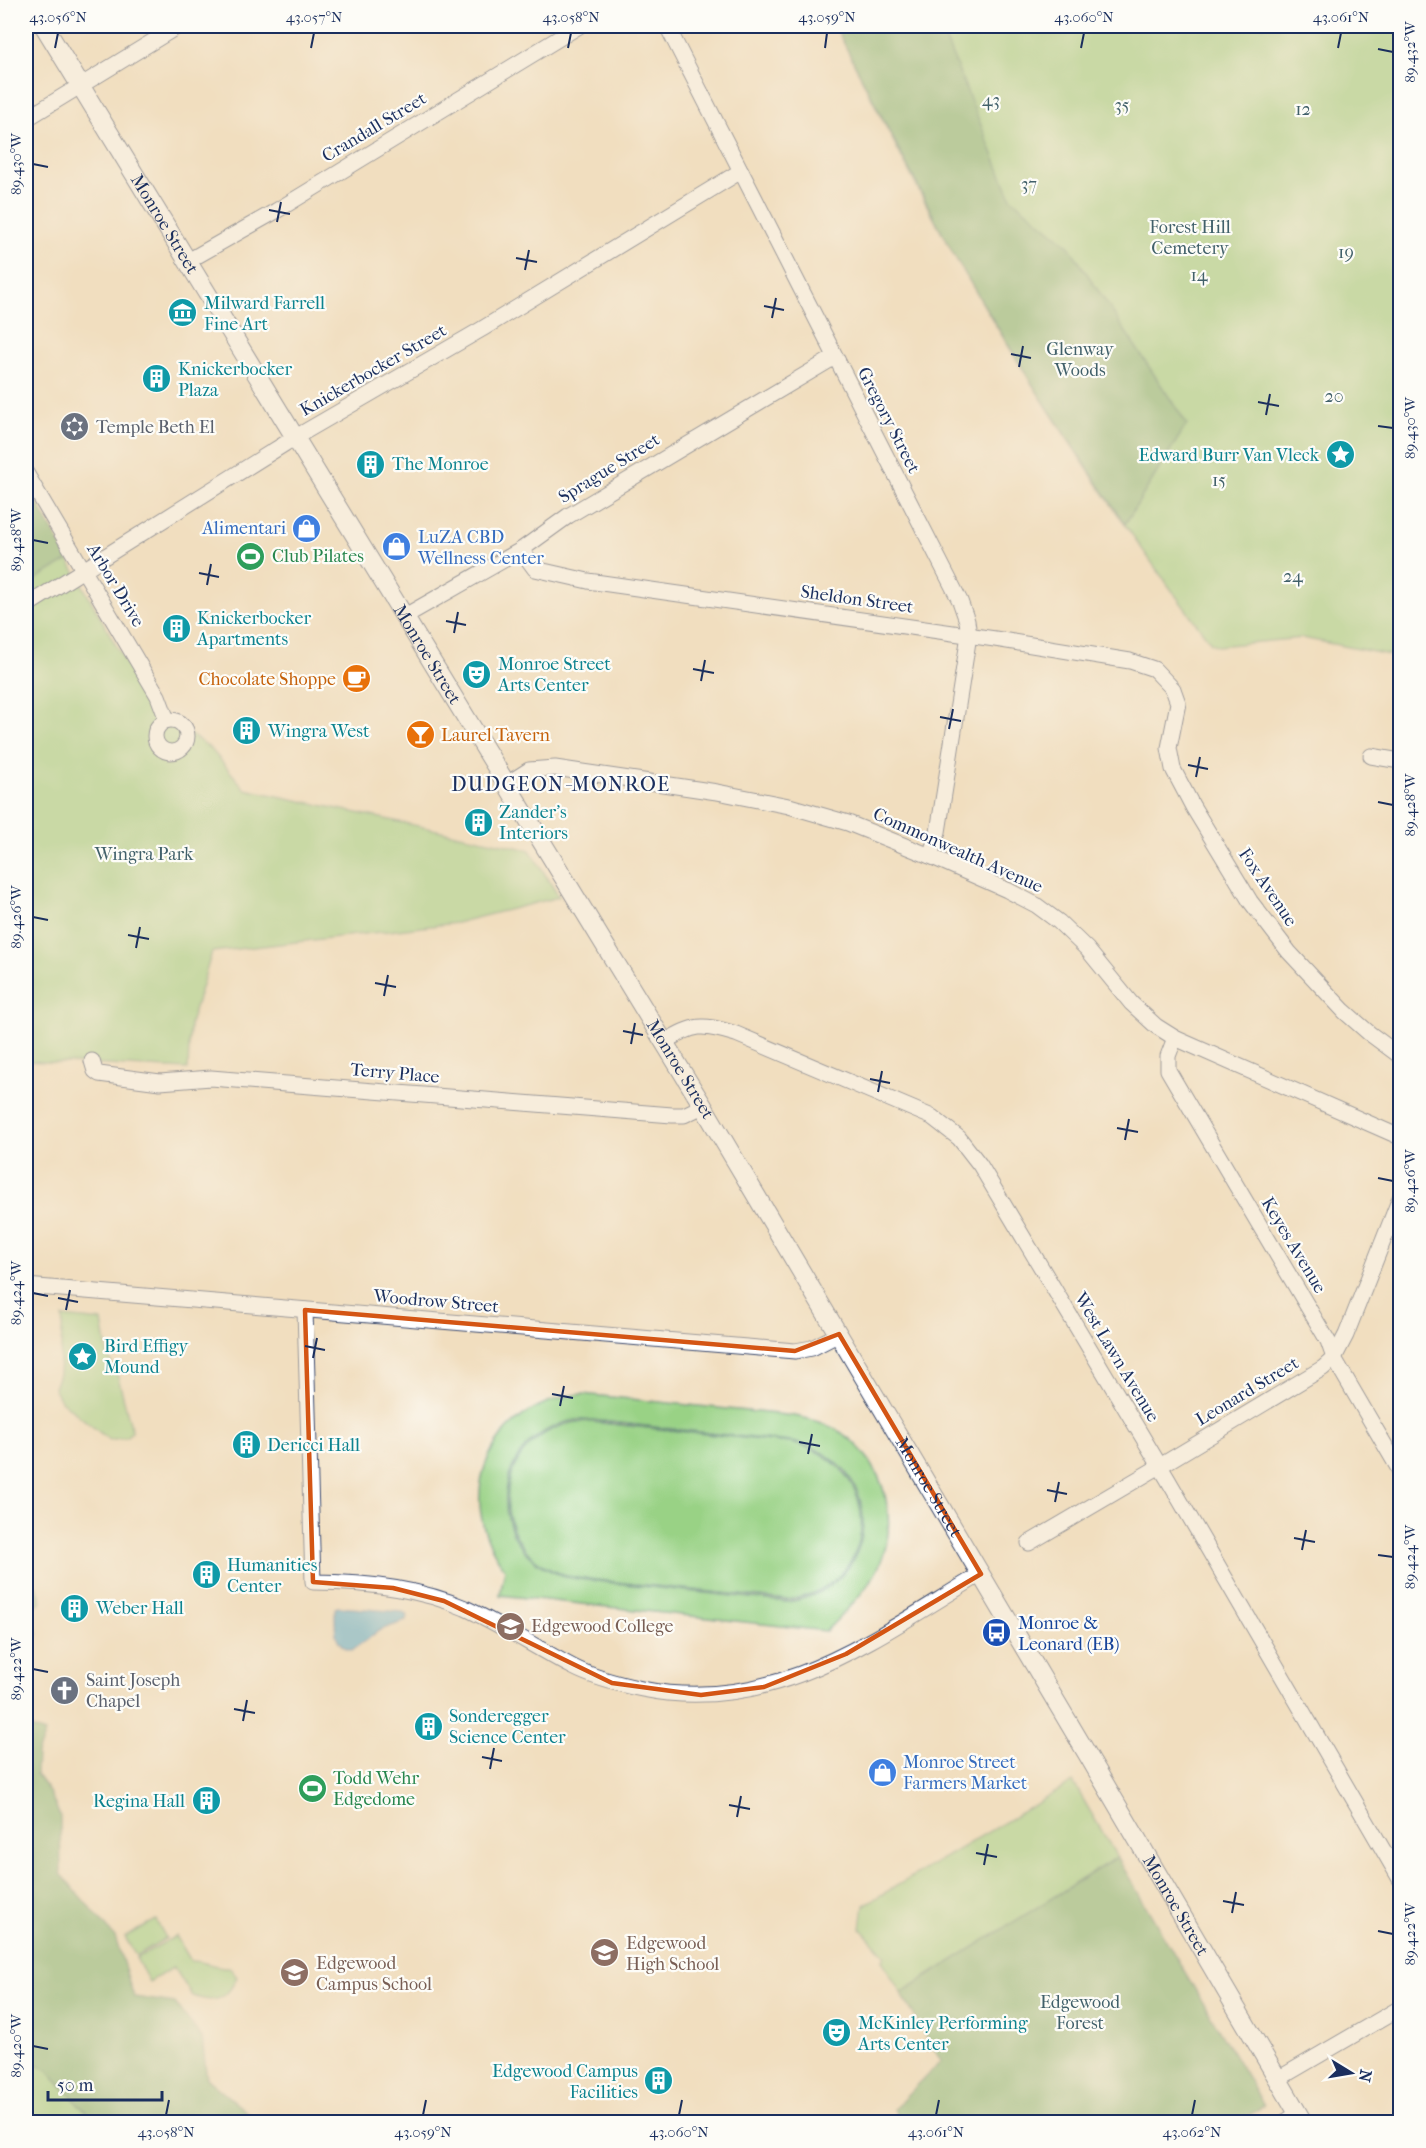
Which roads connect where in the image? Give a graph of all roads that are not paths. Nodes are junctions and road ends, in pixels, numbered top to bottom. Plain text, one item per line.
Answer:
1 (44, 26) edge
2 (178, 26) edge
3 (579, 26) edge
4 (667, 26) edge
5 (80, 86) junction
6 (26, 119) edge
7 (741, 171) junction
8 (188, 261) junction
9 (834, 357) junction
10 (294, 438) junction
11 (26, 473) edge
12 (520, 550) junction
13 (84, 570) junction
14 (26, 606) edge
15 (405, 616) junction
16 (969, 635) junction
17 (1178, 703) joint
18 (167, 720) dead end
19 (1371, 756) dead end
20 (1401, 761) edge
21 (507, 784) junction
22 (930, 856) junction
23 (1176, 1038) junction
24 (664, 1042) junction
25 (1401, 1056) edge
26 (92, 1061) dead end
27 (703, 1106) junction
28 (1401, 1137) edge
29 (1401, 1198) edge
30 (26, 1286) edge
31 (305, 1310) junction
32 (838, 1334) junction
33 (1334, 1358) junction
34 (1161, 1466) junction
35 (1401, 1470) edge
36 (1029, 1543) dead end
37 (981, 1574) junction
38 (1401, 1879) edge
39 (1401, 2008) edge
40 (1278, 2079) junction
41 (1295, 2120) edge

1 - 5 main road, Monroe Street
2 - 5 street
3 - 8 street, Crandall Street
4 - 7 street, Gregory Street
5 - 6 street
5 - 8 main road, Monroe Street
7 - 9 street, Gregory Street
7 - 10 street, Knickerbocker Street
8 - 10 main road, Monroe Street
9 - 12 street, Sprague Street
9 - 16 street, Gregory Street
10 - 13 street, Knickerbocker Street
10 - 15 main road, Monroe Street
11 - 13 street, Arbor Drive
12 - 15 street, Sprague Street
12 - 16 street, Sheldon Street
13 - 14 street, Knickerbocker Street
13 - 18 street, Arbor Drive
15 - 21 main road, Monroe Street
16 - 17 street, Sheldon Street
16 - 22 street, Gregory Street
17 - 25 street, Fox Avenue
19 - 20 street
21 - 22 street, Commonwealth Avenue
21 - 24 main road, Monroe Street
22 - 23 street, Commonwealth Avenue
23 - 28 street, Commonwealth Avenue
23 - 33 street, Keyes Avenue
24 - 27 main road, Monroe Street
24 - 34 street, West Lawn Avenue
26 - 27 street, Terry Place
27 - 32 main road, Monroe Street
29 - 33 street, Leonard Street
30 - 31 street, Woodrow Street
31 - 32 street, Woodrow Street
31 - 37 street
32 - 37 main road, Monroe Street
33 - 34 street, Leonard Street
33 - 35 street, Keyes Avenue
34 - 36 street, Leonard Street
34 - 38 street, West Lawn Avenue
37 - 40 main road, Monroe Street
39 - 40 street
40 - 41 main road, Monroe Street

